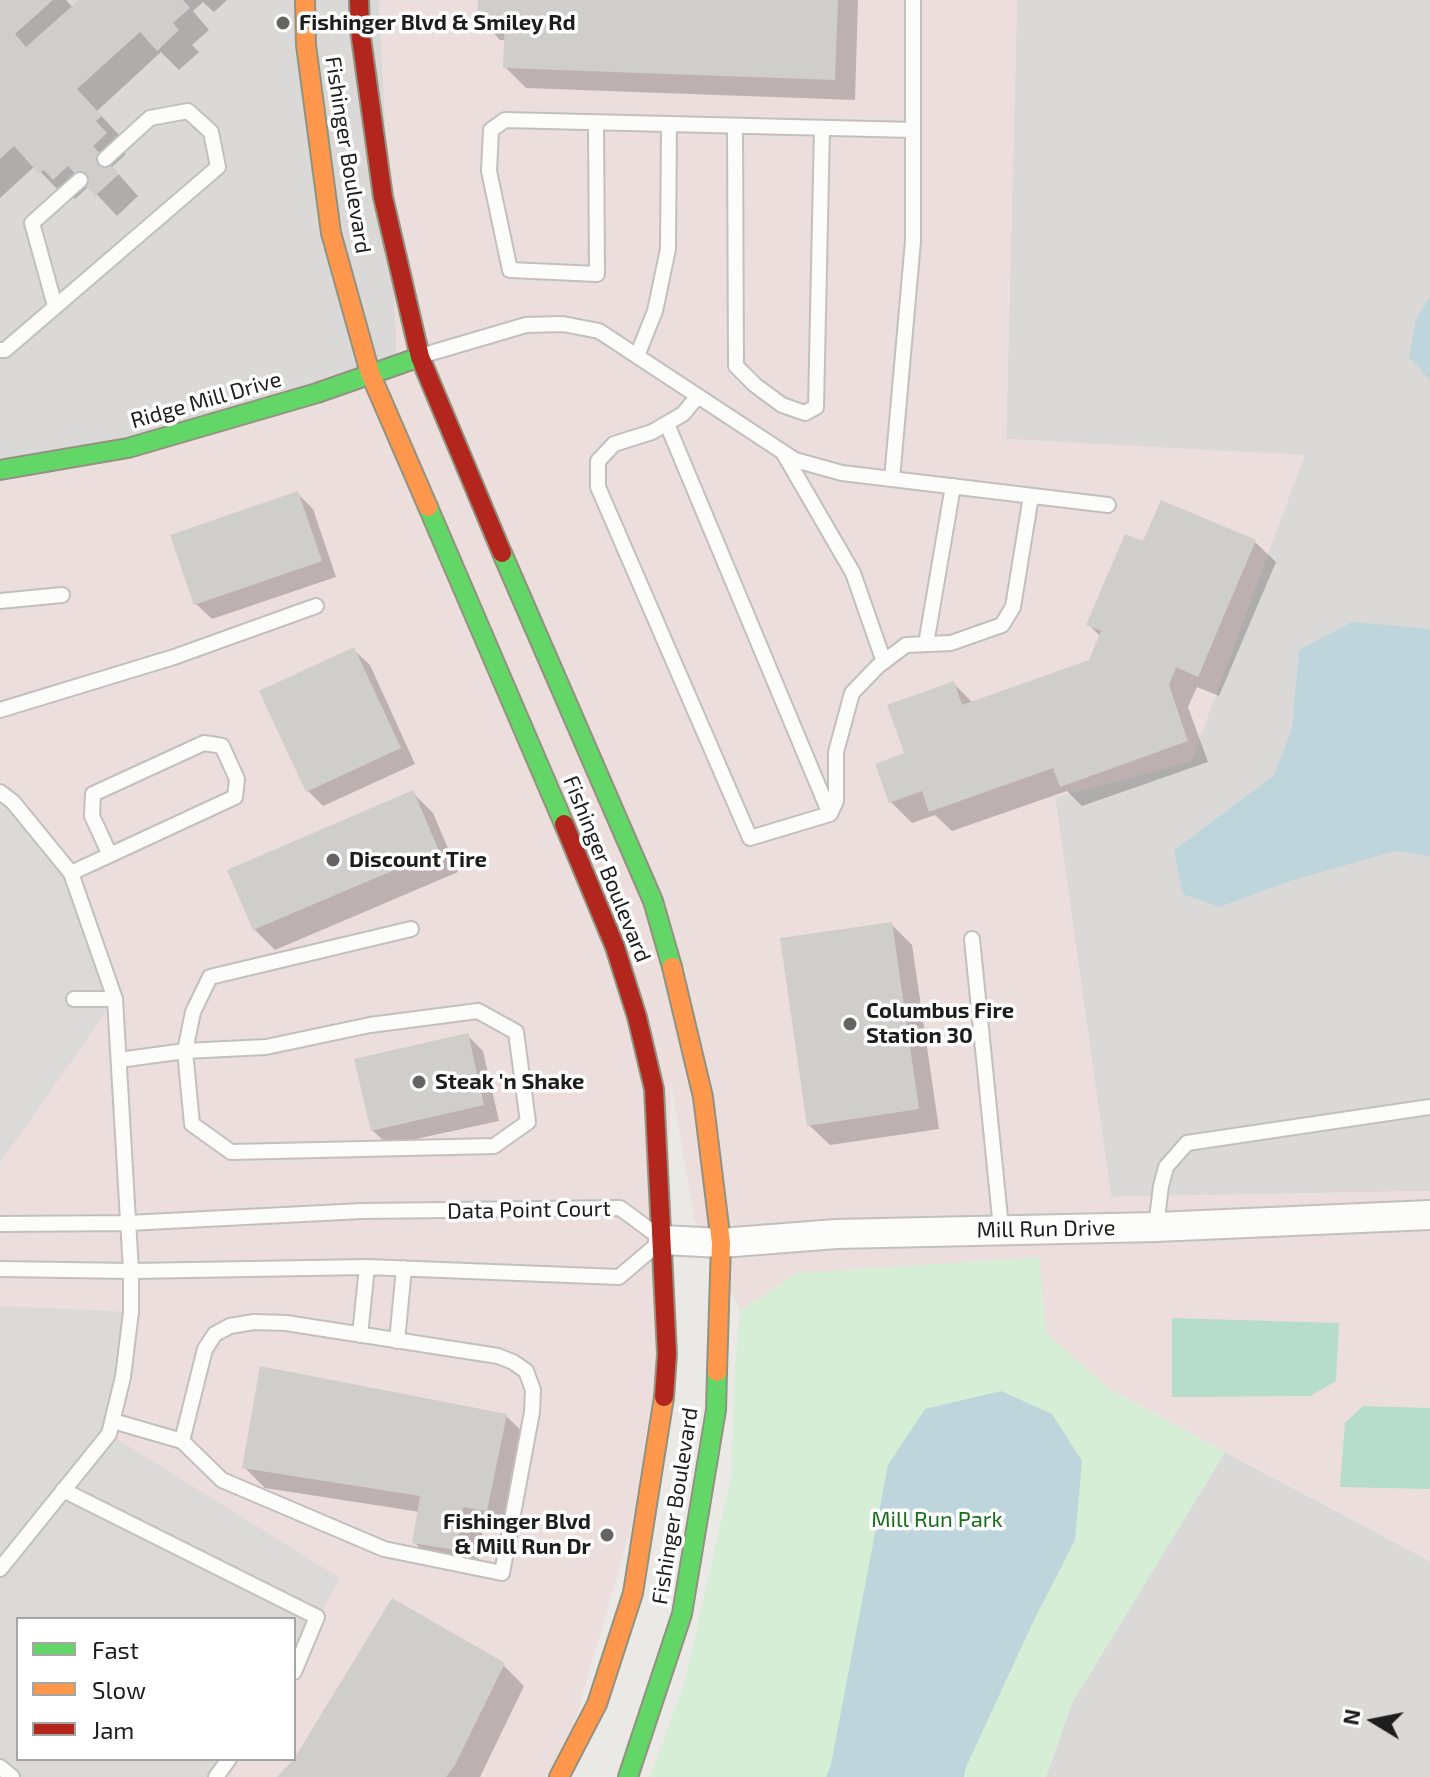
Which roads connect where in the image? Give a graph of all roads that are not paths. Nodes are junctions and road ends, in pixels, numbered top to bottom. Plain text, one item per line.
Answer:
1 (305, 0) edge
2 (359, 0) edge
3 (913, 0) edge
4 (596, 123) junction
5 (669, 124) junction
6 (735, 126) junction
7 (822, 128) junction
8 (913, 130) junction
9 (105, 159) dead end
10 (80, 180) dead end
11 (55, 306) junction
12 (0, 350) edge
13 (637, 356) junction
14 (420, 357) junction
15 (370, 373) junction
16 (698, 396) junction
17 (667, 424) junction
18 (784, 453) junction
19 (0, 470) edge
20 (892, 479) junction
21 (953, 486) junction
22 (1031, 496) junction
23 (1108, 505) dead end
24 (62, 595) dead end
25 (0, 601) edge
26 (316, 606) dead end
27 (926, 644) junction
28 (884, 662) junction
29 (0, 710) edge
30 (0, 792) edge
31 (830, 814) junction
32 (110, 855) junction
33 (71, 873) junction
34 (411, 929) dead end
35 (972, 939) dead end
36 (74, 999) dead end
37 (115, 999) junction
38 (185, 1051) junction
39 (119, 1060) junction
40 (1430, 1107) edge
41 (1430, 1215) edge
42 (128, 1223) junction
43 (0, 1224) edge
44 (1156, 1227) junction
45 (1001, 1228) junction
46 (663, 1240) junction
47 (721, 1243) junction
48 (367, 1267) junction
49 (404, 1268) junction
50 (0, 1269) edge
51 (131, 1271) junction
52 (360, 1335) junction
53 (397, 1341) junction
54 (113, 1421) junction
55 (182, 1441) junction
56 (63, 1490) junction
57 (0, 1569) edge
58 (296, 1667) edge
59 (0, 1767) edge
60 (12, 1777) edge
61 (559, 1777) edge
62 (628, 1777) edge

1 - 15 main road, Fishinger Boulevard
2 - 14 main road, Fishinger Boulevard
3 - 8 lane
4 - 4 lane
4 - 5 lane
5 - 6 lane
5 - 13 lane
6 - 7 lane
6 - 7 lane
7 - 8 lane
8 - 20 lane
9 - 11 lane
10 - 11 lane
11 - 12 lane
13 - 14 lane
13 - 16 lane
14 - 15 main road, Ridge Mill Drive
14 - 47 main road, Fishinger Boulevard
15 - 19 main road, Ridge Mill Drive
15 - 46 main road, Fishinger Boulevard
16 - 17 lane
16 - 18 lane
17 - 31 lane
17 - 31 lane
18 - 20 lane
18 - 28 lane
20 - 21 lane
21 - 22 lane
21 - 27 lane
22 - 23 lane
22 - 27 lane
24 - 25 lane
26 - 29 lane
27 - 28 lane
28 - 31 lane
30 - 33 lane
32 - 32 lane
32 - 33 lane
33 - 37 lane
34 - 38 lane
35 - 45 lane
36 - 37 lane
37 - 39 lane
38 - 38 lane
38 - 39 lane
39 - 42 lane
40 - 44 lane
41 - 44 street, Mill Run Drive
42 - 43 lane, Data Point Court
42 - 46 lane, Data Point Court
42 - 51 lane
44 - 45 street, Mill Run Drive
45 - 47 street, Mill Run Drive
46 - 47 street, Mill Run Drive
46 - 49 lane
46 - 61 main road, Fishinger Boulevard
47 - 62 main road, Fishinger Boulevard
48 - 49 lane
48 - 51 lane
48 - 52 lane
49 - 53 lane
50 - 51 lane
51 - 54 lane
52 - 53 lane
52 - 55 lane
53 - 55 lane
54 - 55 lane
54 - 56 lane
56 - 57 lane
56 - 58 lane
59 - 60 lane

